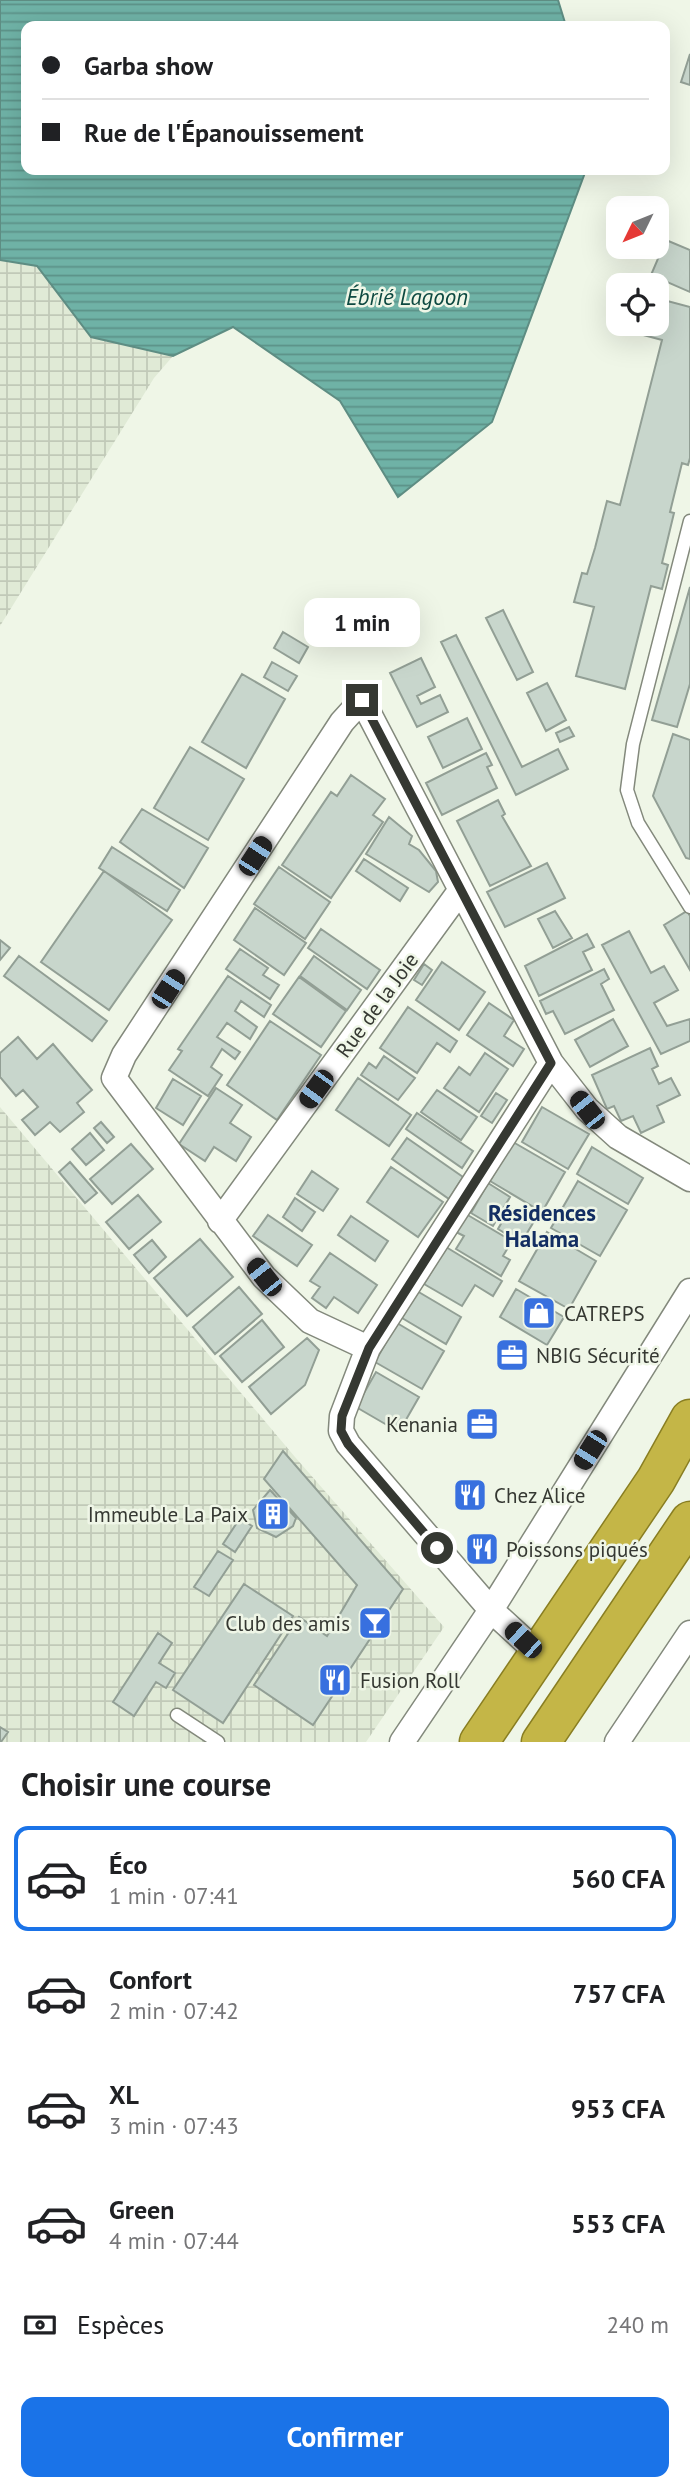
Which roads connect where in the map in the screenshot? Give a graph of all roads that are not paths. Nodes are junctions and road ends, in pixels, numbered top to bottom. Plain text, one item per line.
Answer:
1 (690, 521) edge
2 (460, 891) junction
3 (690, 906) edge
4 (551, 1063) junction
5 (690, 1180) edge
6 (220, 1222) junction
7 (690, 1291) edge
8 (369, 1348) junction
9 (690, 1419) edge
10 (690, 1521) edge
11 (491, 1610) junction
12 (690, 1633) edge
13 (540, 1655) junction
14 (177, 1715) dead end
15 (218, 1742) edge
16 (402, 1742) edge
17 (479, 1742) edge
18 (541, 1742) edge
19 (617, 1742) edge

1 - 3 lane
2 - 4 street
2 - 6 street, Rue de la Joie
2 - 6 street
4 - 5 street
4 - 8 street
6 - 8 street
7 - 11 street
8 - 11 street
9 - 13 highway
10 - 18 highway
11 - 13 street
11 - 16 street
12 - 19 street
13 - 17 highway
14 - 15 lane

